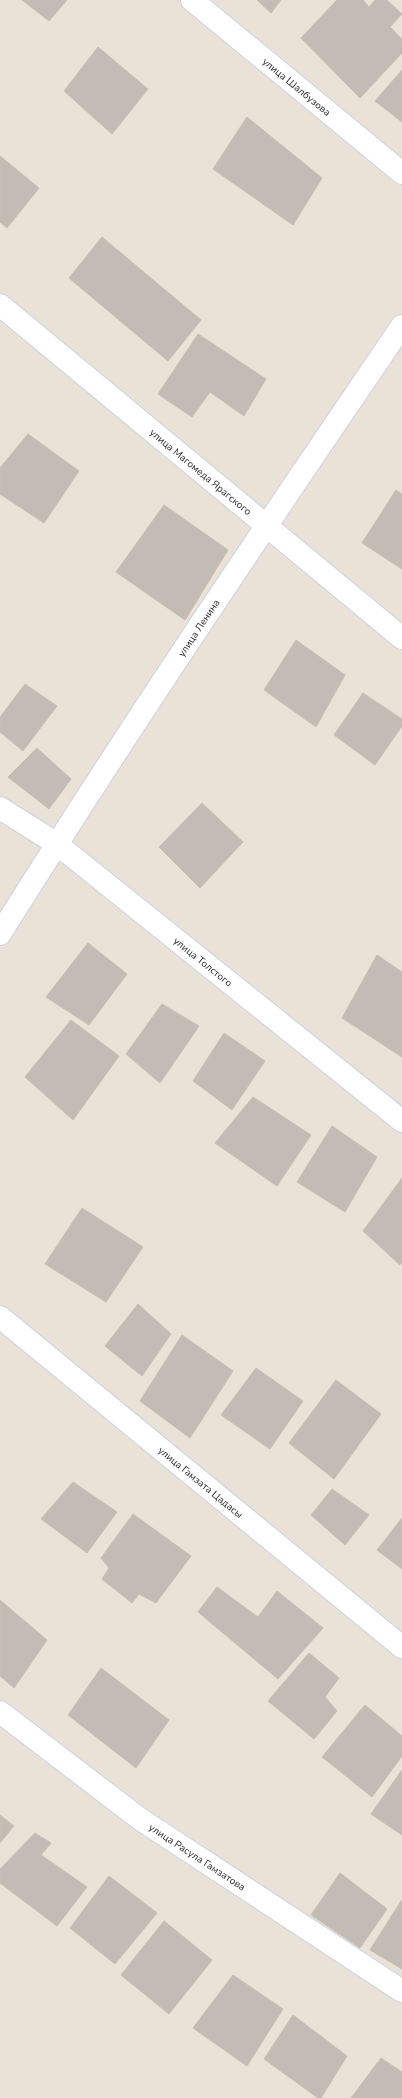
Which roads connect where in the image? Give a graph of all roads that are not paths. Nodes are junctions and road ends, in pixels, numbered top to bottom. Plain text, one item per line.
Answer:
1 (192, 0) edge
2 (402, 173) edge
3 (0, 305) edge
4 (402, 326) edge
5 (266, 525) junction
6 (402, 638) edge
7 (0, 808) edge
8 (56, 844) junction
9 (0, 934) edge
10 (402, 1122) edge
11 (0, 1317) edge
12 (402, 1647) edge
13 (0, 1712) edge
14 (402, 1992) edge

1 - 2 street, улица Шалбузова
3 - 5 street, улица Магомеда Ярагского
4 - 5 street, улица Ленина
5 - 6 street, улица Магомеда Ярагского
5 - 8 street, улица Ленина
7 - 8 street, улица Толстого
8 - 9 street, улица Ленина
8 - 10 street, улица Толстого
11 - 12 street, улица Гамзата Цадасы
13 - 14 street, улица Расула Гамзатова

